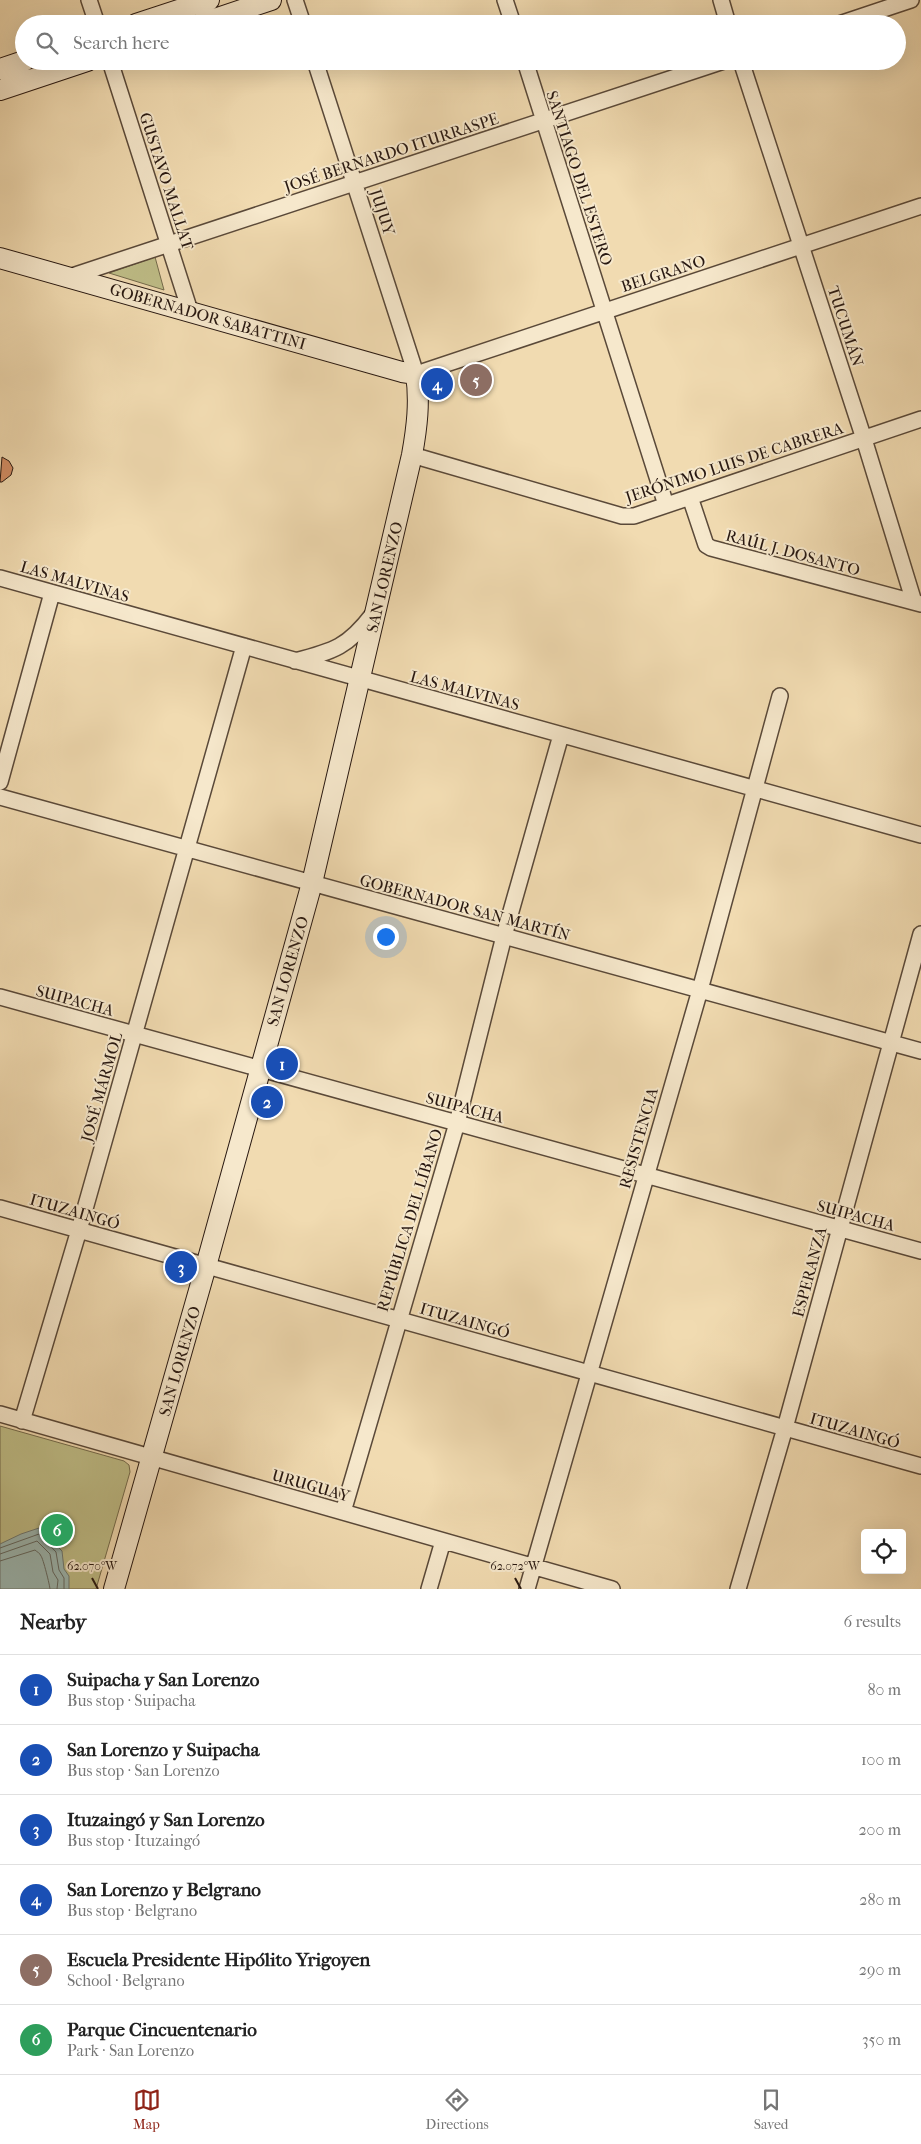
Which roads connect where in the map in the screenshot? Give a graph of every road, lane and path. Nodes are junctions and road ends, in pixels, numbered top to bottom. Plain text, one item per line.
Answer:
1 (90, 0) edge
2 (209, 0) edge
3 (271, 0) edge
4 (295, 0) edge
5 (505, 0) edge
6 (721, 0) edge
7 (911, 0) edge
8 (94, 15) edge
9 (163, 15) edge
10 (227, 15) edge
11 (300, 15) edge
12 (510, 15) edge
13 (725, 15) edge
14 (866, 15) edge
15 (15, 64) edge
16 (0, 69) edge
17 (60, 70) edge
18 (113, 70) edge
19 (318, 70) edge
20 (528, 70) edge
21 (697, 70) edge
22 (744, 70) edge
23 (0, 90) edge
24 (544, 121) junction
25 (355, 183) junction
26 (921, 206) edge
27 (170, 244) junction
28 (802, 246) junction
29 (0, 258) edge
30 (69, 277) junction
31 (190, 311) junction
32 (604, 311) junction
33 (416, 374) junction
34 (921, 420) edge
35 (864, 439) junction
36 (412, 455) junction
37 (690, 497) junction
38 (666, 505) junction
39 (0, 578) edge
40 (52, 593) junction
41 (917, 603) edge
42 (376, 611) junction
43 (244, 646) junction
44 (295, 661) junction
45 (360, 680) junction
46 (780, 696) dead end
47 (561, 735) junction
48 (0, 782) edge
49 (755, 789) junction
50 (0, 797) edge
51 (921, 835) edge
52 (186, 848) junction
53 (312, 884) junction
54 (921, 934) edge
55 (504, 936) junction
56 (700, 990) junction
57 (0, 997) edge
58 (134, 1034) junction
59 (890, 1043) junction
60 (921, 1051) edge
61 (260, 1069) junction
62 (457, 1123) junction
63 (645, 1175) junction
64 (0, 1208) edge
65 (839, 1229) junction
66 (79, 1230) junction
67 (921, 1251) edge
68 (206, 1266) junction
69 (398, 1319) junction
70 (590, 1374) junction
71 (0, 1414) edge
72 (22, 1421) junction
73 (785, 1428) junction
74 (152, 1457) junction
75 (921, 1466) edge
76 (343, 1512) junction
77 (443, 1541) junction
78 (533, 1566) junction
79 (114, 1589) edge
80 (429, 1589) edge
81 (527, 1589) edge
82 (612, 1589) edge
83 (738, 1589) edge

1 - 8 street
2 - 9 main road
3 - 10 main road
4 - 11 street
5 - 12 street
6 - 13 street
7 - 14 street
15 - 16 main road
17 - 23 main road
18 - 27 street, GUSTAVO MALLAT
19 - 25 street, JUJUY
20 - 24 street, SANTIAGO DEL ESTERO
21 - 24 street, JOSÉ BERNARDO ITURRASPE
22 - 28 street, TUCUMÁN
24 - 25 street, JOSÉ BERNARDO ITURRASPE
24 - 32 street, SANTIAGO DEL ESTERO
25 - 27 street, JOSÉ BERNARDO ITURRASPE
25 - 33 street, JUJUY
26 - 28 street, BELGRANO
27 - 30 street, JOSÉ BERNARDO ITURRASPE
27 - 31 street, GUSTAVO MALLAT
28 - 32 street, BELGRANO
28 - 35 street, TUCUMÁN
29 - 30 main road, GOBERNADOR SABATTINI
30 - 31 main road, GOBERNADOR SABATTINI
31 - 33 main road, GOBERNADOR SABATTINI
32 - 33 street, BELGRANO
32 - 38 street, SANTIAGO DEL ESTERO
33 - 36 main road, SAN LORENZO
34 - 35 street, JERÓNIMO LUIS DE CABRERA
35 - 37 street, JERÓNIMO LUIS DE CABRERA
35 - 41 street, TUCUMÁN
36 - 38 street, JERÓNIMO LUIS DE CABRERA
36 - 42 main road, SAN LORENZO
37 - 38 street, JERÓNIMO LUIS DE CABRERA
37 - 41 street, RAÚL J. DOSANTO
39 - 40 street, LAS MALVINAS
40 - 43 street, LAS MALVINAS
40 - 48 street
42 - 44 street
42 - 45 main road, SAN LORENZO
43 - 44 street, LAS MALVINAS
43 - 52 street, JOSÉ MÁRMOL
44 - 45 street, LAS MALVINAS
45 - 47 street, LAS MALVINAS
45 - 53 main road, SAN LORENZO
46 - 49 street, RESISTENCIA
47 - 49 street, LAS MALVINAS
47 - 55 street, REPÚBLICA DEL LÍBANO
49 - 51 street, LAS MALVINAS
49 - 56 street, RESISTENCIA
50 - 52 street, GOBERNADOR SAN MARTÍN
52 - 53 street, GOBERNADOR SAN MARTÍN
52 - 58 street, JOSÉ MÁRMOL
53 - 55 street, GOBERNADOR SAN MARTÍN
53 - 61 main road, SAN LORENZO
54 - 59 street, ESPERANZA
55 - 56 street, GOBERNADOR SAN MARTÍN
55 - 62 street, REPÚBLICA DEL LÍBANO
56 - 59 street, GOBERNADOR SAN MARTÍN
56 - 63 street, RESISTENCIA
57 - 58 street, SUIPACHA
58 - 61 street, SUIPACHA
58 - 66 street, JOSÉ MÁRMOL
59 - 60 street, GOBERNADOR SAN MARTÍN
59 - 65 street, ESPERANZA
61 - 62 street, SUIPACHA
61 - 68 main road, SAN LORENZO
62 - 63 street, SUIPACHA
62 - 69 street, REPÚBLICA DEL LÍBANO
63 - 65 street, SUIPACHA
63 - 70 street, RESISTENCIA
64 - 66 street, ITUZAINGÓ
65 - 67 street, SUIPACHA
65 - 73 street, ESPERANZA
66 - 68 street, ITUZAINGÓ
66 - 72 street, JOSÉ MÁRMOL
68 - 69 street, ITUZAINGÓ
68 - 74 main road, SAN LORENZO
69 - 70 street, ITUZAINGÓ
69 - 76 street, REPÚBLICA DEL LÍBANO
70 - 73 street, ITUZAINGÓ
70 - 78 street, RESISTENCIA
71 - 72 street, URUGUAY
72 - 74 street, URUGUAY
73 - 75 street, ITUZAINGÓ
73 - 83 street, ESPERANZA
74 - 76 street, URUGUAY
74 - 79 main road, SAN LORENZO
76 - 77 street, URUGUAY
77 - 78 street, URUGUAY
77 - 80 street
78 - 81 street, RESISTENCIA
78 - 82 street, URUGUAY

